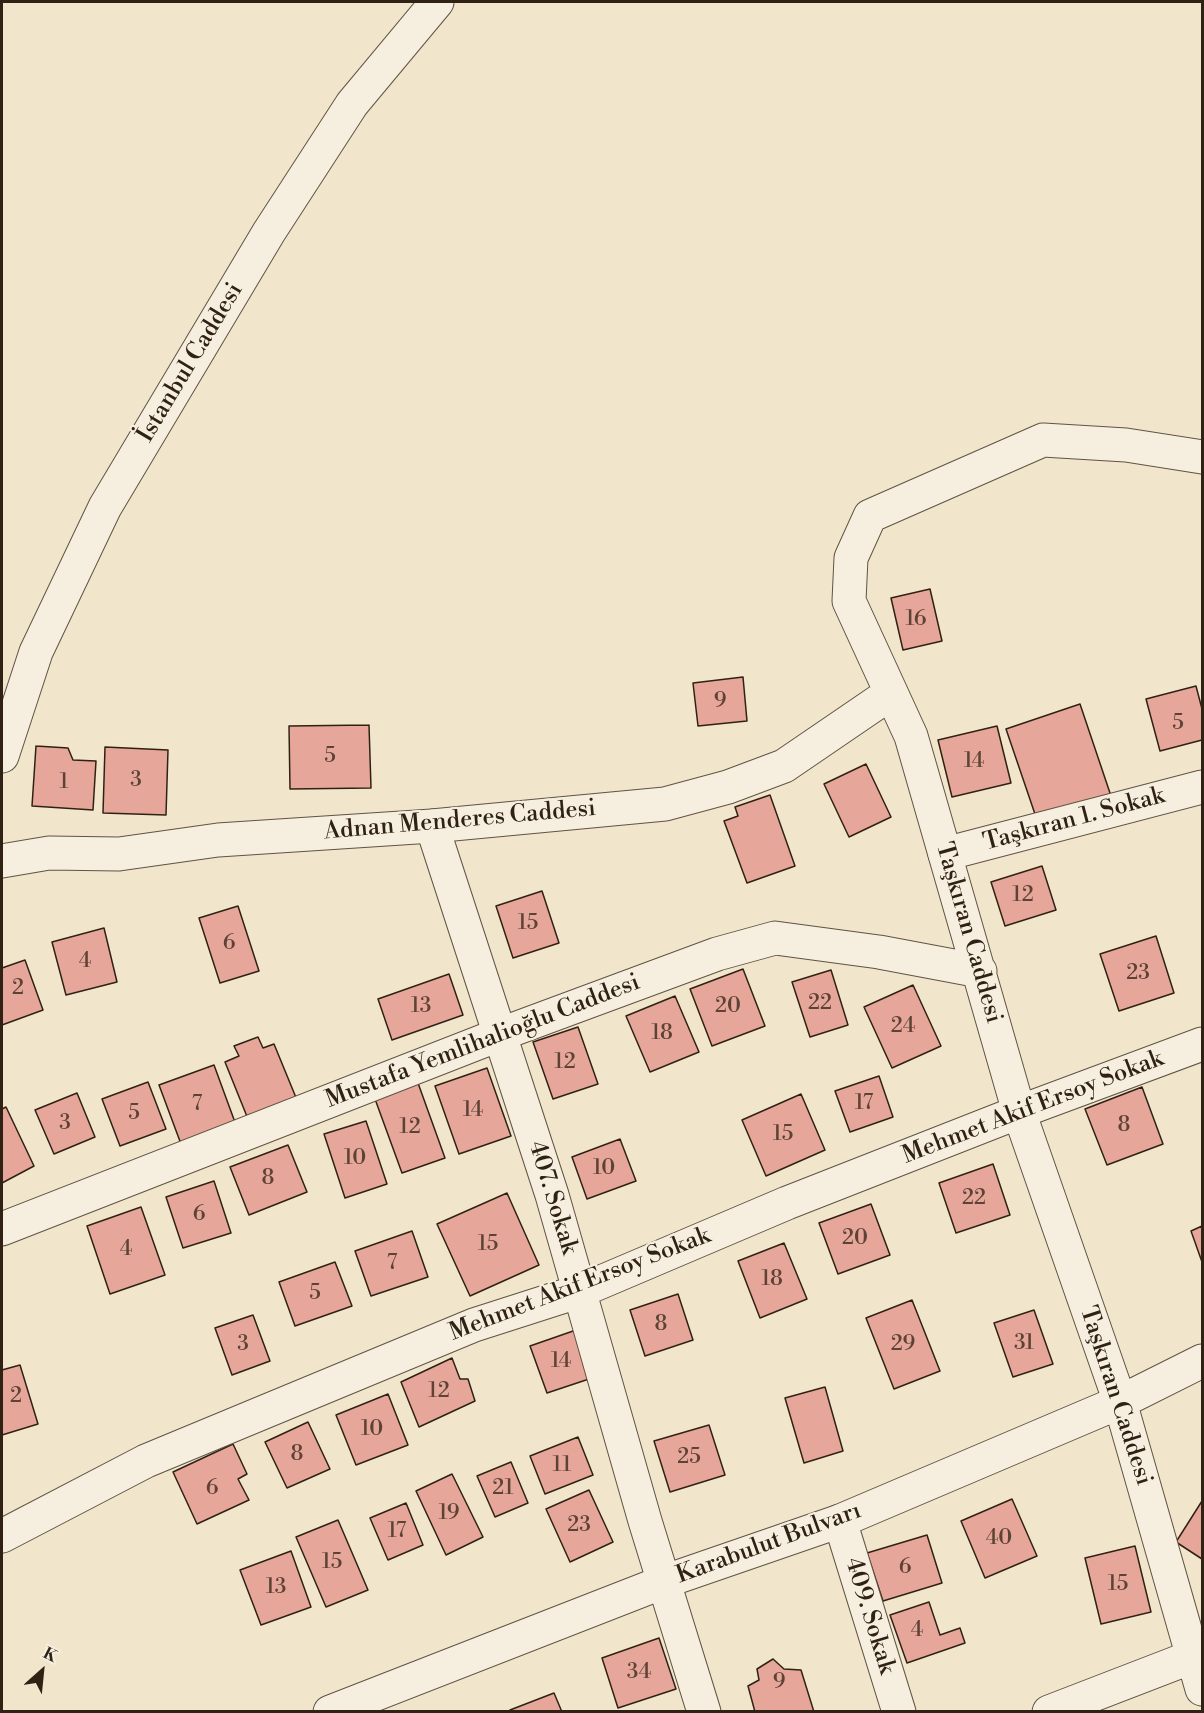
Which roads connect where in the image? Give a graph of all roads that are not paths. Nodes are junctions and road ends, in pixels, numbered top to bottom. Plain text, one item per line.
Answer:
1 (437, 2) edge
2 (1203, 457) edge
3 (891, 693) junction
4 (2, 756) edge
5 (1203, 787) edge
6 (432, 826) junction
7 (945, 854) junction
8 (2, 861) edge
9 (980, 971) junction
10 (501, 1034) junction
11 (1203, 1044) edge
12 (1019, 1112) junction
13 (2, 1229) edge
14 (580, 1291) junction
15 (1203, 1361) edge
16 (1120, 1402) junction
17 (840, 1521) junction
18 (2, 1536) edge
19 (666, 1581) junction
20 (1197, 1655) edge
21 (1203, 1689) edge
22 (330, 1712) edge
23 (704, 1712) edge
24 (899, 1712) edge
25 (1049, 1712) edge

1 - 4 street, İstanbul Caddesi
2 - 3 street, Taşkıran Caddesi
3 - 6 street, Adnan Menderes Caddesi
3 - 7 street, Taşkıran Caddesi
5 - 7 street, Taşkıran 1. Sokak
6 - 8 street, Adnan Menderes Caddesi
6 - 10 street, 407. Sokak
7 - 9 street, Taşkıran Caddesi
9 - 10 street, Mustafa Yemlihalioğlu Caddesi
9 - 12 street, Taşkıran Caddesi
10 - 13 street, Mustafa Yemlihalioğlu Caddesi
10 - 14 street, 407. Sokak
11 - 12 street, Mehmet Akif Ersoy Sokak
12 - 14 street, Mehmet Akif Ersoy Sokak
12 - 16 street, Taşkıran Caddesi
14 - 18 street, Mehmet Akif Ersoy Sokak
14 - 19 street, 407. Sokak
15 - 16 street, Karabulut Bulvarı
16 - 17 street, Karabulut Bulvarı
16 - 20 street, Taşkıran Caddesi
17 - 19 street, Karabulut Bulvarı
17 - 24 street, 409. Sokak
19 - 22 street, Karabulut Bulvarı
19 - 23 street, 407. Sokak
20 - 21 street, Taşkıran Caddesi
20 - 25 street

